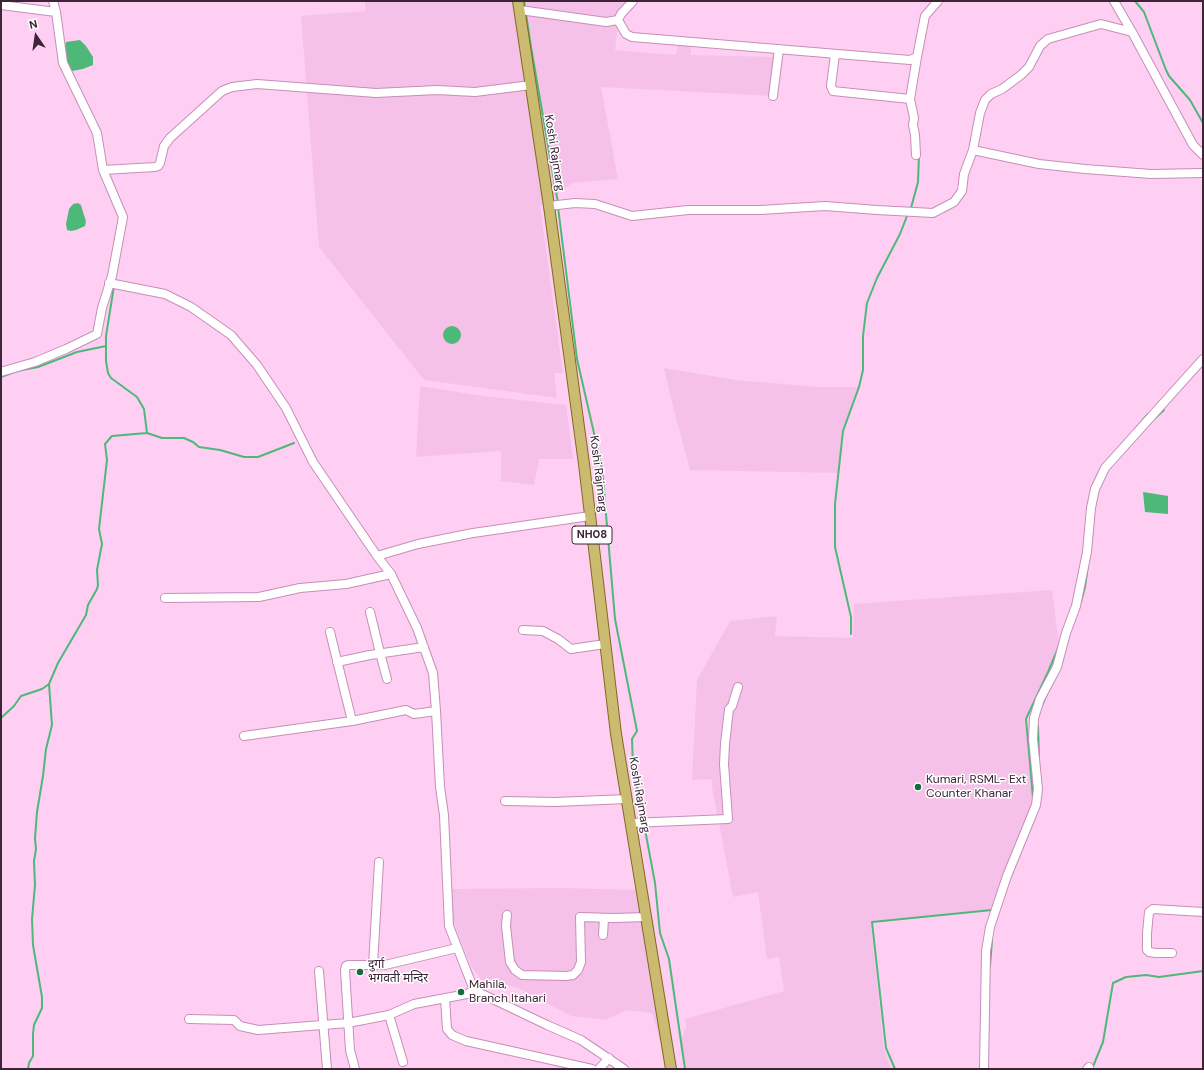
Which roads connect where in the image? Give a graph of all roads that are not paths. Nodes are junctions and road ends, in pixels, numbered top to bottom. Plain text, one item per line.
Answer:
1 (53, 1) edge
2 (633, 1) edge
3 (938, 1) edge
4 (1114, 1) edge
5 (1, 5) edge
6 (519, 5) edge
7 (56, 12) junction
8 (618, 20) junction
9 (1132, 32) junction
10 (778, 49) junction
11 (835, 54) junction
12 (917, 57) junction
13 (531, 85) junction
14 (773, 96) dead end
15 (910, 99) junction
16 (973, 150) junction
17 (916, 155) dead end
18 (1203, 155) edge
19 (103, 170) junction
20 (1203, 173) edge
21 (555, 206) junction
22 (109, 283) junction
23 (1203, 359) edge
24 (1, 372) edge
25 (590, 516) junction
26 (377, 556) junction
27 (391, 574) junction
28 (165, 598) dead end
29 (370, 612) dead end
30 (523, 630) dead end
31 (330, 632) dead end
32 (605, 644) junction
33 (424, 647) junction
34 (380, 653) junction
35 (337, 662) junction
36 (387, 679) dead end
37 (738, 687) dead end
38 (436, 711) junction
39 (352, 721) junction
40 (244, 736) dead end
41 (627, 799) junction
42 (505, 802) dead end
43 (631, 823) junction
44 (379, 862) dead end
45 (1203, 912) edge
46 (507, 915) dead end
47 (647, 917) junction
48 (604, 918) junction
49 (603, 935) dead end
50 (457, 948) junction
51 (1172, 953) dead end
52 (373, 965) junction
53 (319, 971) dead end
54 (476, 990) junction
55 (445, 998) junction
56 (389, 1015) junction
57 (189, 1019) dead end
58 (348, 1023) junction
59 (324, 1026) junction
60 (609, 1058) junction
61 (403, 1062) dead end
62 (327, 1069) edge
63 (355, 1069) edge
64 (592, 1069) edge
65 (599, 1069) edge
66 (624, 1069) edge
67 (671, 1069) edge
68 (984, 1069) edge

1 - 7 street
2 - 8 street
3 - 12 street
4 - 9 street
5 - 7 street
6 - 8 street
6 - 13 main road, Koshi Rajmarg / NH08
7 - 19 street
8 - 10 street
9 - 16 street
9 - 18 street
10 - 11 street
10 - 14 street
11 - 12 street
11 - 15 street
12 - 15 street
13 - 19 street
13 - 21 main road, Koshi Rajmarg / NH08
15 - 17 street
16 - 20 street
16 - 21 street
19 - 22 street
21 - 25 main road, Koshi Rajmarg / NH08
22 - 24 street
22 - 26 street
23 - 68 street
25 - 26 street
25 - 32 main road, Koshi Rajmarg / NH08
26 - 27 street
27 - 28 street
27 - 33 street
29 - 34 street
30 - 32 street
31 - 35 street
32 - 41 main road, Koshi Rajmarg / NH08
33 - 34 street
33 - 38 street
34 - 35 street
34 - 36 street
35 - 39 street
37 - 43 street
38 - 39 street
38 - 50 street
39 - 40 street
41 - 42 street
41 - 43 main road, Koshi Rajmarg / NH08
43 - 47 main road, Koshi Rajmarg / NH08
44 - 52 street
45 - 51 street
46 - 48 street
47 - 48 street
47 - 67 main road, Koshi Rajmarg / NH08
48 - 49 street
50 - 52 street
50 - 54 street
52 - 58 street
53 - 59 street
54 - 55 street
54 - 60 street
55 - 56 street
55 - 64 street
56 - 58 street
56 - 61 street
57 - 59 street
58 - 59 street
58 - 63 street
59 - 62 street
60 - 65 street
60 - 66 street

